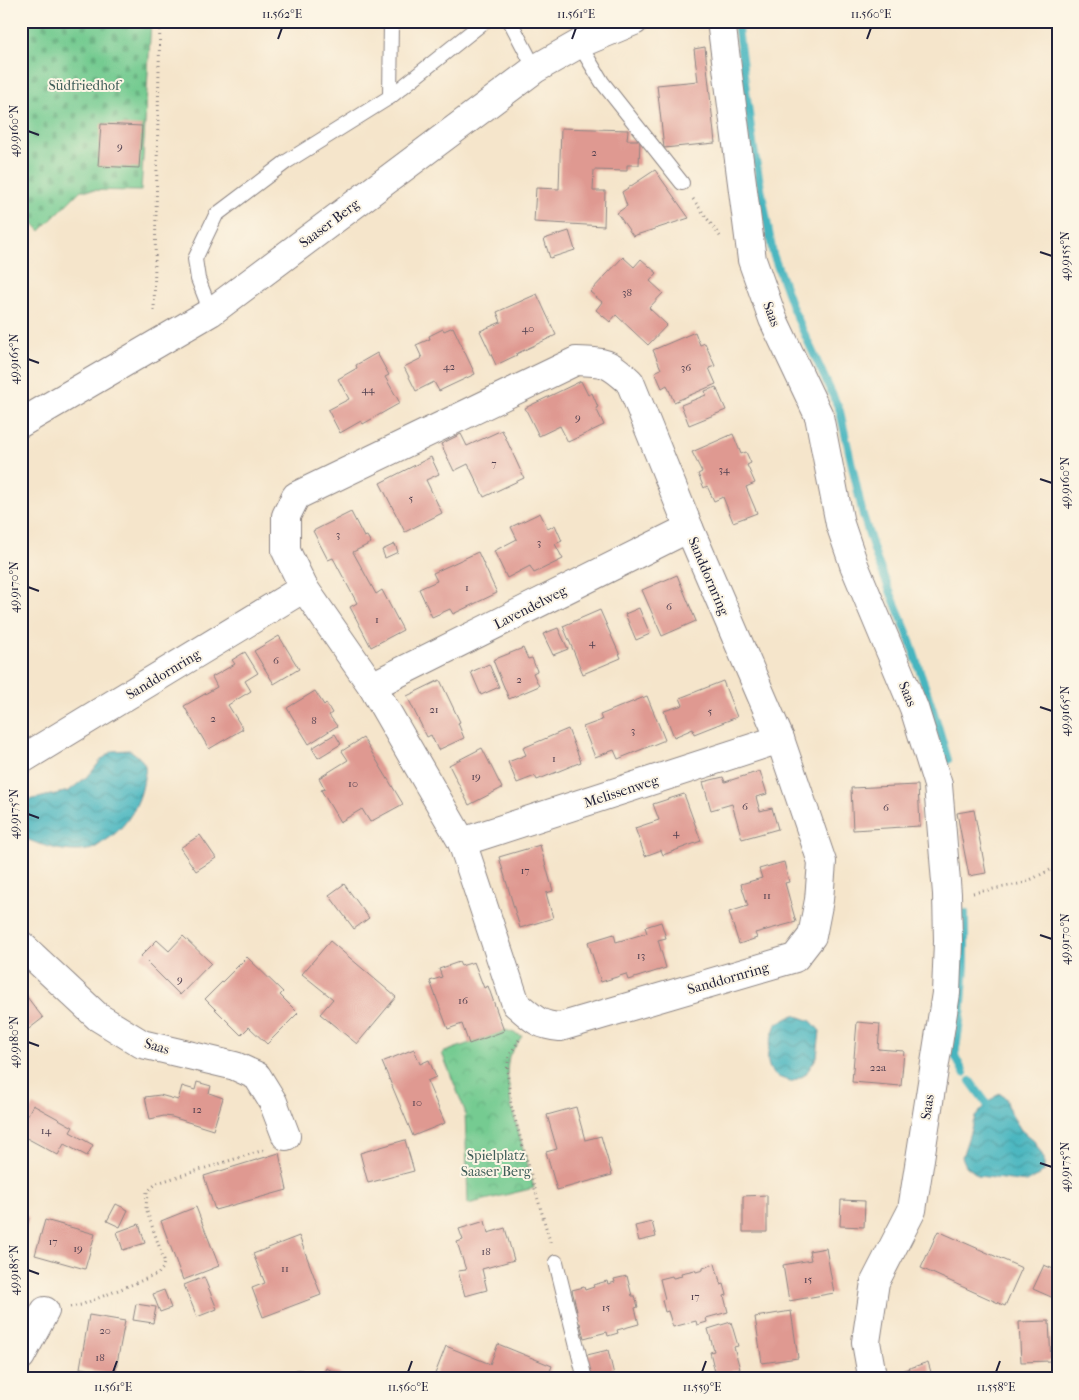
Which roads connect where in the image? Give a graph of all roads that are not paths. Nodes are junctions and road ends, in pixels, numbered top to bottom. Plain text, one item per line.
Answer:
1 (391, 21) edge
2 (485, 21) edge
3 (510, 21) edge
4 (634, 21) edge
5 (721, 21) edge
6 (579, 44) junction
7 (536, 69) junction
8 (390, 98) junction
9 (682, 183) road end
10 (211, 312) junction
11 (21, 423) edge
12 (689, 528) junction
13 (304, 588) junction
14 (372, 686) junction
15 (780, 739) junction
16 (21, 760) edge
17 (462, 842) junction
18 (21, 946) edge
19 (286, 1136) road end
20 (556, 1262) road end
21 (45, 1311) road end
22 (21, 1356) edge
23 (868, 1376) edge
24 (585, 1379) edge

1 - 8 lane
2 - 8 lane
3 - 7 lane
4 - 6 street, Saaser Berg
5 - 23 street, Saas
6 - 7 street, Saaser Berg
6 - 9 lane
7 - 10 street, Saaser Berg
8 - 10 lane
10 - 11 street, Saaser Berg
12 - 13 street, Sanddornring
12 - 14 street, Lavendelweg
12 - 15 street, Sanddornring
13 - 14 street, Sanddornring
13 - 16 street, Sanddornring
14 - 17 street, Sanddornring
15 - 17 street, Melissenweg
15 - 17 street, Sanddornring
18 - 19 street, Saas
20 - 24 lane
21 - 22 street

